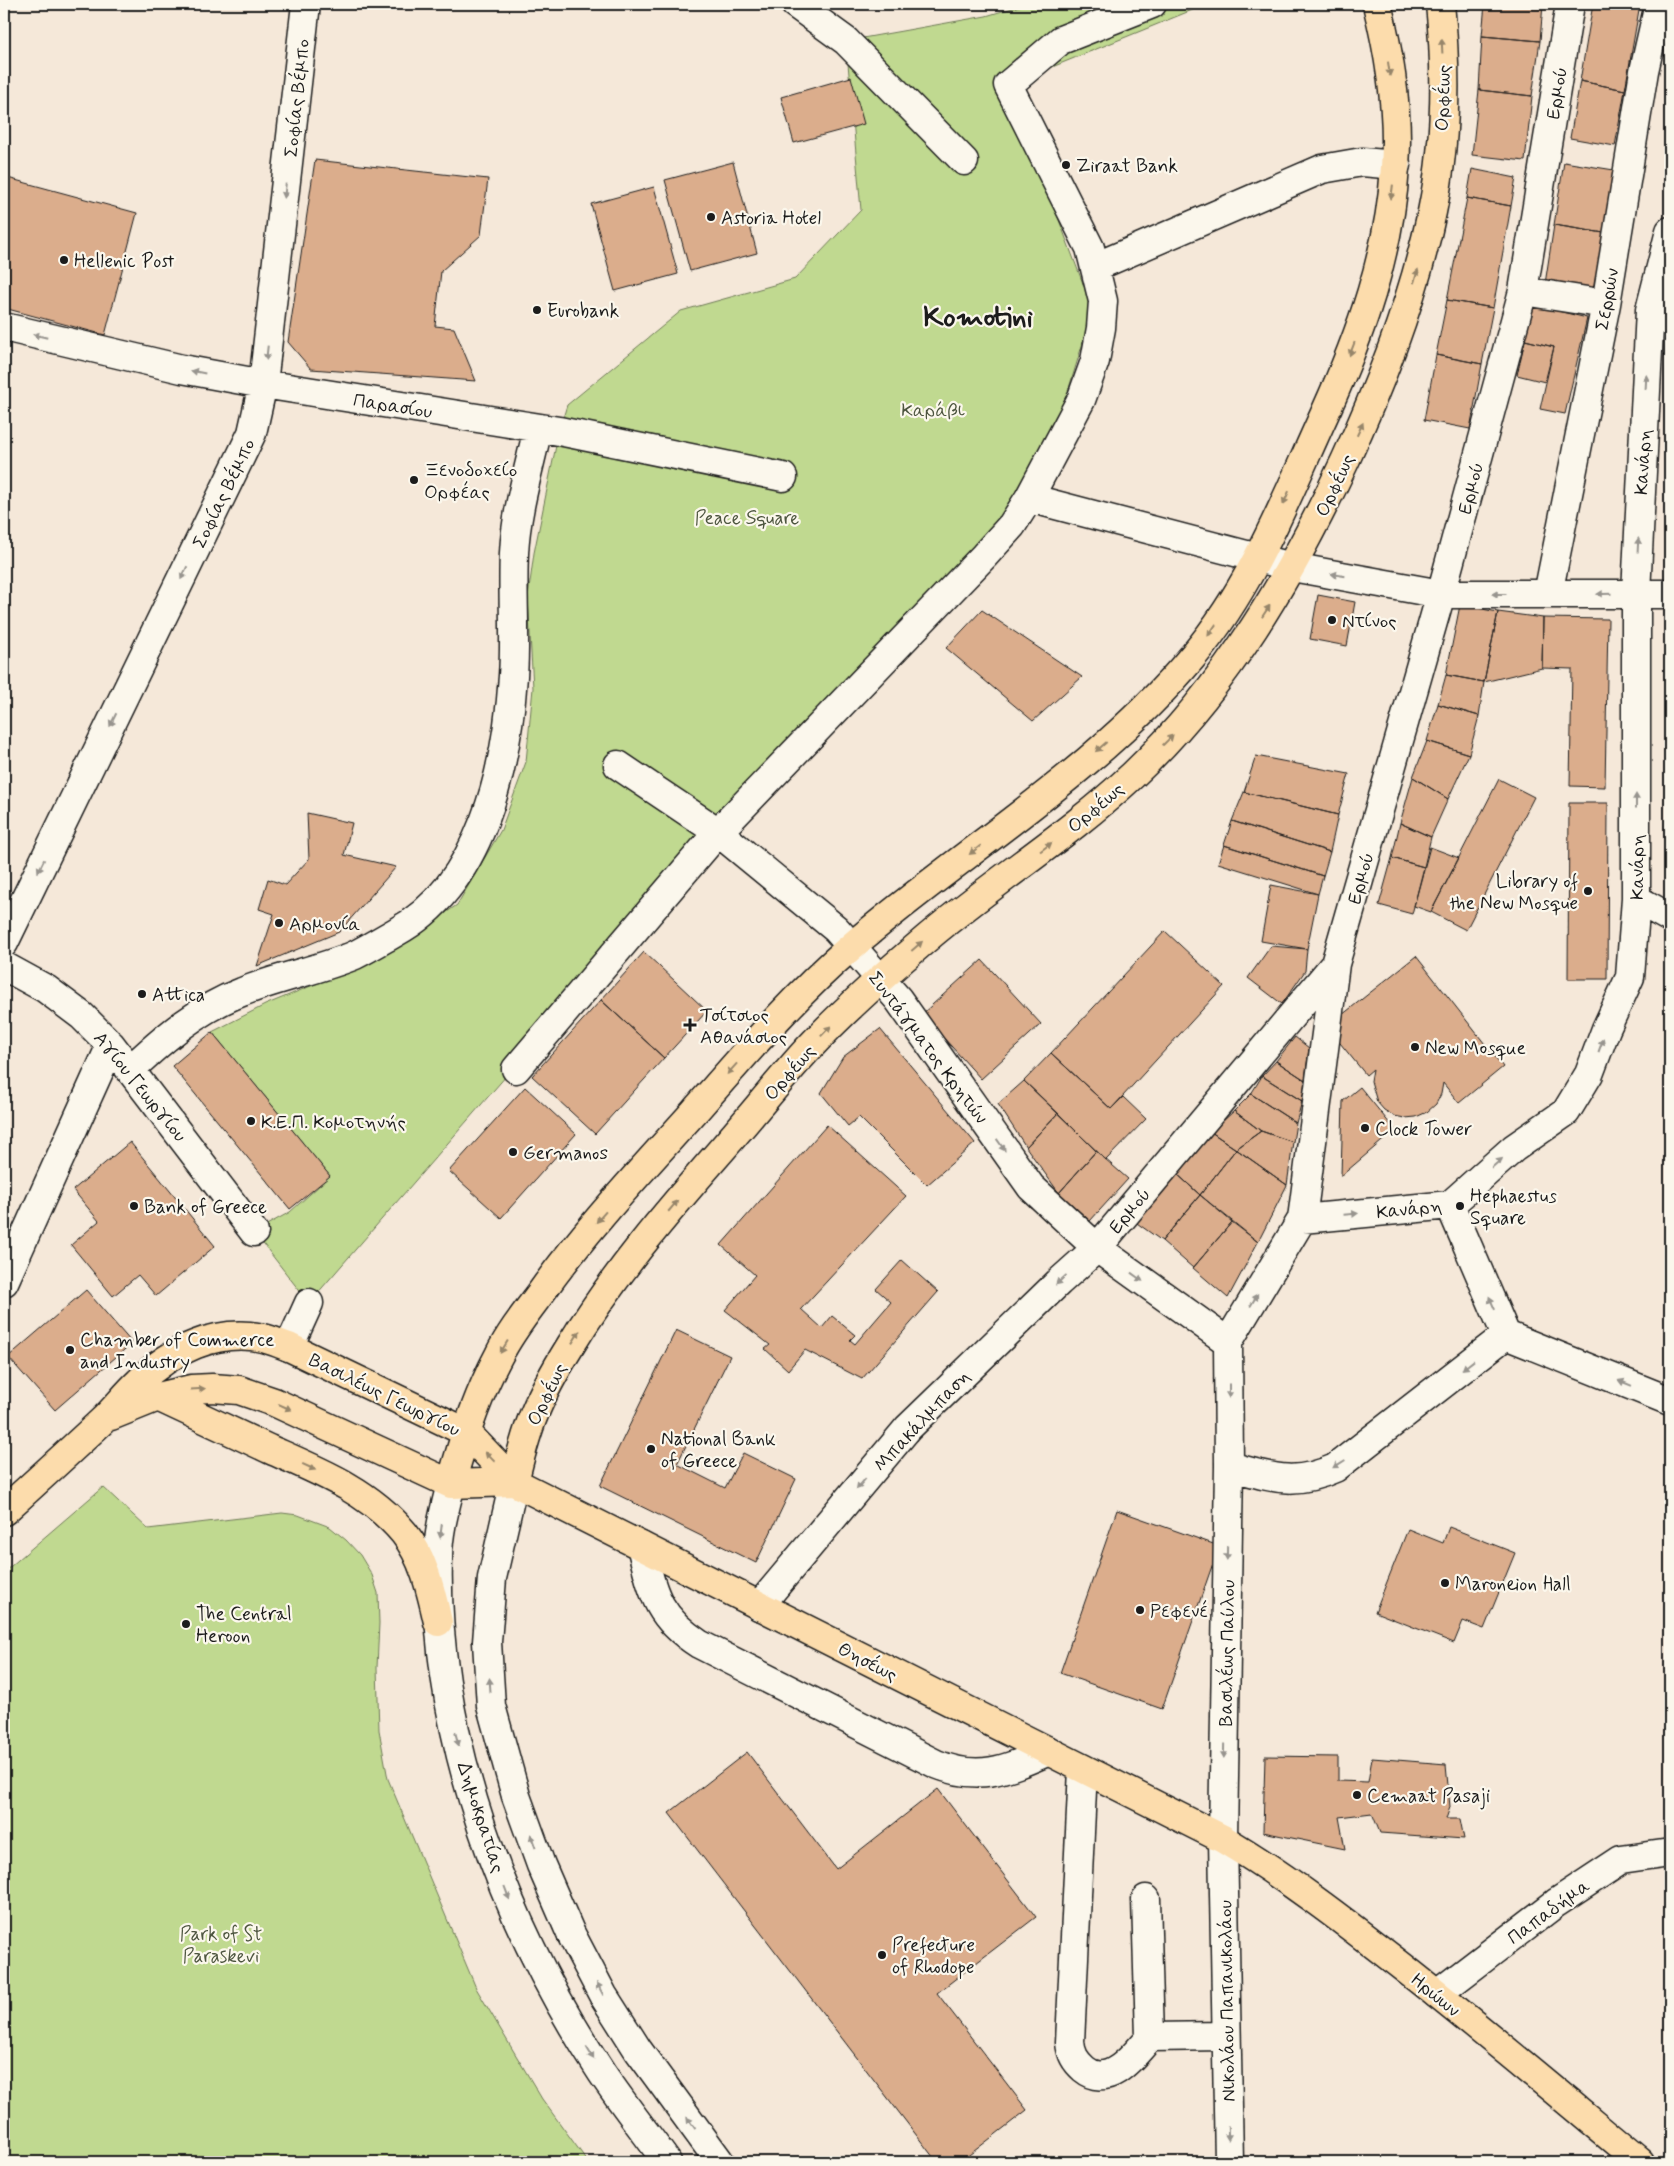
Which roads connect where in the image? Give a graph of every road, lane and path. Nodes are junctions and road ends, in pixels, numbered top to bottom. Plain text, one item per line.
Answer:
1 (306, 4) edge
2 (795, 4) edge
3 (1152, 4) edge
4 (1376, 4) edge
5 (1440, 4) edge
6 (1570, 4) edge
7 (1659, 4) edge
8 (964, 161) dead end
9 (1396, 164) junction
10 (1670, 231) edge
11 (1095, 267) junction
12 (1523, 291) junction
13 (1606, 304) junction
14 (1660, 310) edge
15 (4, 327) edge
16 (264, 384) junction
17 (538, 428) junction
18 (783, 477) dead end
19 (1029, 498) junction
20 (1257, 558) junction
21 (1292, 567) junction
22 (1636, 593) junction
23 (1441, 594) junction
24 (1548, 594) junction
25 (1670, 594) edge
26 (618, 765) dead end
27 (718, 832) junction
28 (1636, 899) junction
29 (1670, 918) edge
30 (4, 943) edge
31 (852, 946) junction
32 (1335, 964) junction
33 (4, 966) edge
34 (880, 978) junction
35 (111, 1045) junction
36 (131, 1069) junction
37 (516, 1069) dead end
38 (1450, 1205) junction
39 (1302, 1219) junction
40 (254, 1232) dead end
41 (1097, 1248) junction
42 (4, 1282) edge
43 (310, 1303) dead end
44 (1506, 1335) junction
45 (1228, 1342) junction
46 (289, 1347) junction
47 (158, 1397) junction
48 (1670, 1401) edge
49 (105, 1419) junction
50 (466, 1432) junction
51 (1228, 1466) junction
52 (514, 1482) junction
53 (451, 1484) junction
54 (4, 1512) edge
55 (641, 1546) junction
56 (759, 1606) junction
57 (438, 1622) junction
58 (1048, 1752) junction
59 (1083, 1769) junction
60 (1223, 1839) junction
61 (1670, 1853) edge
62 (1146, 1899) dead end
63 (1437, 1994) junction
64 (1226, 2036) junction
65 (1150, 2037) junction
66 (667, 2162) edge
67 (720, 2162) edge
68 (1229, 2162) edge
69 (1640, 2162) edge

1 -> 16 street, Σοφίας Βέμπο
2 - 8 street
3 - 11 street
4 -> 9 main road, Ορφέως
21 -> 5 main road, Ορφέως
6 - 12 street, Ερμού
7 - 13 street, Σερρών
9 - 11 street
9 -> 20 main road, Ορφέως
10 - 14 street, Κανάρη
11 - 19 street
12 - 13 street
12 - 23 street, Ερμού
13 - 24 street, Σερρών
22 -> 14 street, Κανάρη
16 -> 15 street, Παρασίου
16 - 17 street, Παρασίου
16 -> 30 street, Σοφίας Βέμπο
17 - 18 street, Παρασίου
17 - 36 street
19 - 20 street
19 - 27 street
20 - 21 street
20 -> 31 main road, Ορφέως
23 -> 21 street
34 -> 21 main road, Ορφέως
22 -> 24 street
22 - 25 street
28 -> 22 street, Κανάρη
24 -> 23 street
23 - 32 street, Ερμού
26 - 27 street, Συντάγματος Κρητών
27 - 31 street, Συντάγματος Κρητών
27 - 37 street
28 - 29 street
38 -> 28 street, Κανάρη
31 - 34 street, Συντάγματος Κρητών
31 -> 50 main road, Ορφέως
32 - 39 street, Ερμού
32 - 41 street, Ερμού
33 - 35 street, Αγίου Γεωργίου
34 -> 41 street, Συντάγματος Κρητών
52 -> 34 main road, Ορφέως
35 - 36 street, Αγίου Γεωργίου
35 - 42 street
36 - 40 street, Αγίου Γεωργίου
39 -> 38 street, Κανάρη
44 -> 38 street
45 -> 39 street
41 -> 45 street, Συντάγματος Κρητών
41 -> 56 street, Μπακάλμπαση
43 - 46 street
48 -> 44 street
44 -> 51 street
45 -> 51 street, Βασιλέως Παύλου
46 - 49 main road, Βασιλέως Γεωργίου
46 - 50 main road, Βασιλέως Γεωργίου
47 - 49 main road, Βασιλέως Γεωργίου
47 -> 53 main road, Βασιλέως Γεωργίου
47 -> 57 main road
49 - 54 main road, Βασιλέως Γεωργίου
52 -> 50 main road, Βασιλέως Γεωργίου
50 - 53 main road, Δημοκρατίας
51 -> 60 street, Βασιλέως Παύλου
52 - 53 main road, Βασιλέως Γεωργίου
52 - 55 main road, Θησέως
67 -> 52 street
53 -> 57 street, Δημοκρατίας
55 - 56 main road, Θησέως
55 - 58 street
56 - 58 main road, Θησέως
57 -> 66 street, Δημοκρατίας
58 - 59 main road, Θησέως
59 - 60 main road, Θησέως
59 - 65 street
60 - 63 main road, Ηρώων
60 - 64 street, Νικολάου Παπανικολάου
61 - 63 street, Παπαδήμα
62 - 65 street
63 - 69 main road, Ηρώων
64 - 65 street
64 -> 68 street, Νικολάου Παπανικολάου

